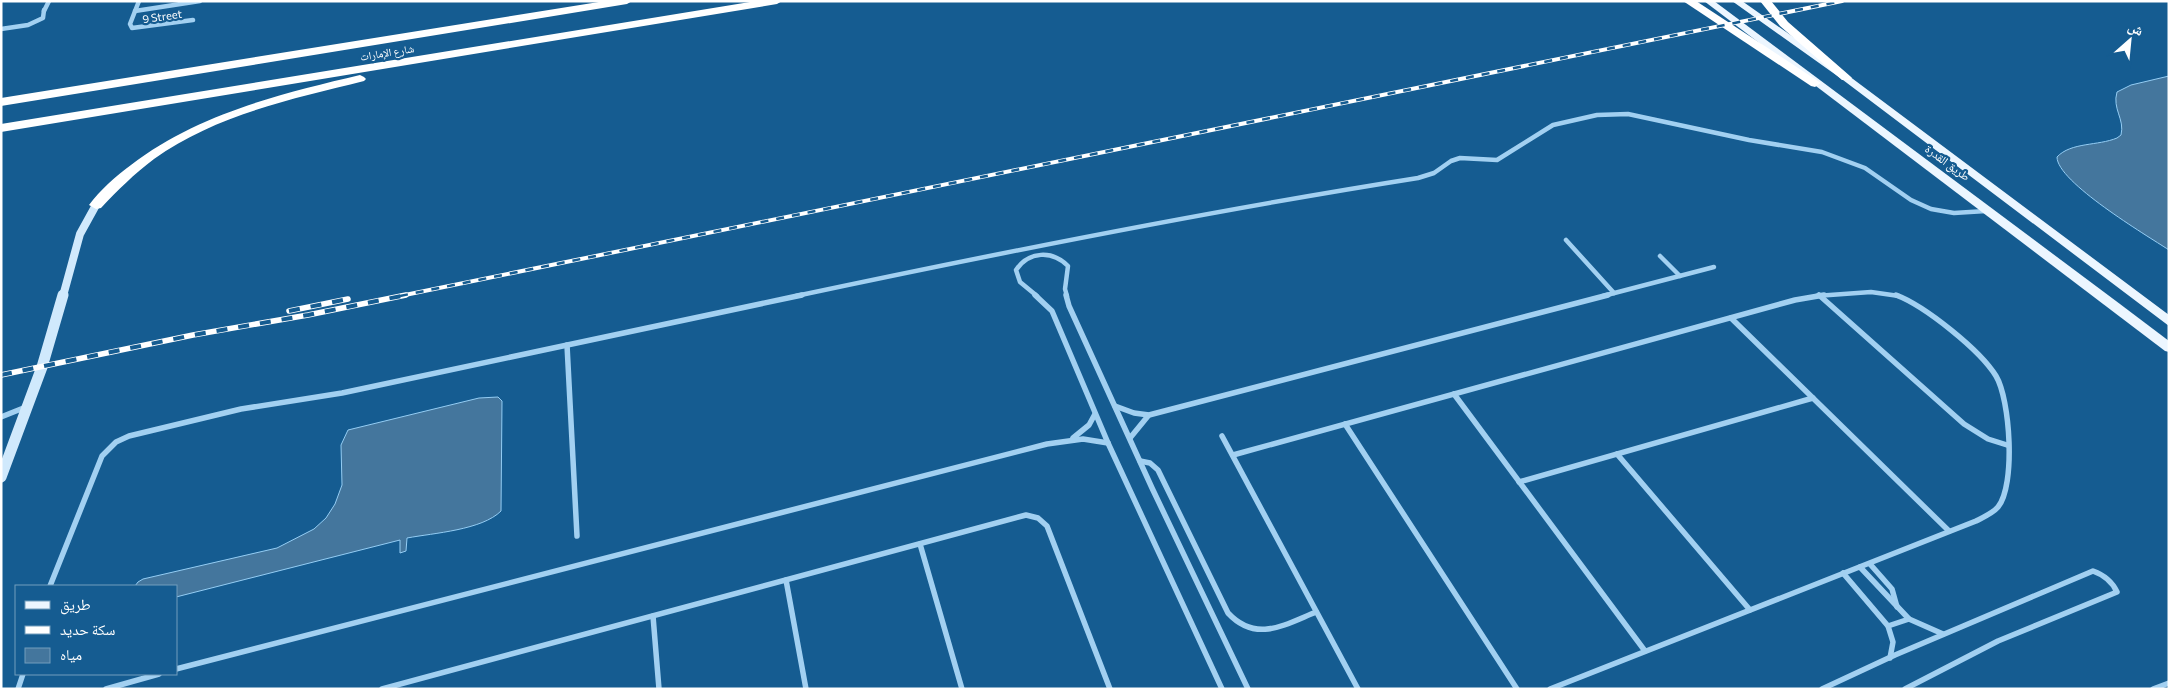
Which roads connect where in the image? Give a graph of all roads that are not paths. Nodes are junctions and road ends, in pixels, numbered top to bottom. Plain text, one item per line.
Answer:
1 (50, 1) edge
2 (139, 1) edge
3 (200, 1) edge
4 (602, 1) edge
5 (627, 1) edge
6 (777, 1) edge
7 (1688, 1) edge
8 (1708, 1) edge
9 (1736, 1) edge
10 (1765, 1) edge
11 (135, 11) junction
12 (193, 20) dead end
13 (505, 21) junction
14 (1, 29) edge
15 (531, 42) junction
16 (1846, 78) junction
17 (1815, 82) junction
18 (1, 102) edge
19 (1, 128) edge
20 (96, 205) joint
21 (1990, 210) junction
22 (1566, 240) dead end
23 (1660, 256) dead end
24 (1714, 268) dead end
25 (1680, 276) junction
26 (1614, 294) junction
27 (1818, 295) junction
28 (1731, 318) junction
29 (2169, 322) edge
30 (567, 345) junction
31 (2169, 348) edge
32 (1454, 394) junction
33 (1813, 398) junction
34 (1115, 405) junction
35 (27, 407) junction
36 (1095, 414) junction
37 (1149, 415) junction
38 (1, 417) edge
39 (1345, 424) junction
40 (1222, 436) dead end
41 (1130, 438) junction
42 (1073, 439) junction
43 (1108, 443) junction
44 (2007, 445) junction
45 (1617, 454) junction
46 (1233, 455) junction
47 (1140, 461) junction
48 (1, 477) edge
49 (1519, 482) junction
50 (1949, 531) junction
51 (577, 536) dead end
52 (920, 544) junction
53 (1870, 564) junction
54 (1860, 567) junction
55 (1843, 573) junction
56 (786, 580) junction
57 (50, 585) edge
58 (1898, 608) junction
59 (1750, 610) junction
60 (1316, 612) junction
61 (653, 616) junction
62 (1909, 619) junction
63 (1888, 626) junction
64 (1943, 634) junction
65 (1645, 651) junction
66 (1890, 658) junction
67 (178, 668) edge
68 (22, 675) edge
69 (156, 675) edge
70 (2169, 683) edge
71 (18, 689) edge
72 (106, 689) edge
73 (382, 689) edge
74 (659, 689) edge
75 (806, 689) edge
76 (962, 689) edge
77 (1110, 689) edge
78 (1222, 689) edge
79 (1248, 689) edge
80 (1358, 689) edge
81 (1517, 689) edge
82 (1550, 689) edge
83 (1822, 689) edge
84 (1905, 689) edge
85 (2153, 689) edge

1 - 14 street
2 - 11 street, 9 Street
3 - 11 street
4 - 13 highway
5 - 13 highway, شارع الإمارات
6 - 15 highway, شارع الإمارات
7 - 17 highway
8 - 17 main road, طريق القدرة
9 - 16 main road, طريق القدرة
10 - 16 highway
11 - 12 street, 9 Street
13 - 18 highway, شارع الإمارات
15 - 19 highway, شارع الإمارات
15 - 20 highway
16 - 29 main road, طريق القدرة
17 - 21 main road, طريق القدرة
20 - 35 street
21 - 30 street
21 - 31 main road, طريق القدرة
22 - 26 street
23 - 25 street
24 - 25 street
25 - 26 street
26 - 37 street
27 - 28 street
27 - 44 street
27 - 44 street
28 - 32 street
28 - 33 street
30 - 51 street
30 - 57 street
32 - 39 street
32 - 49 street
33 - 45 street
33 - 50 street
34 - 36 street
34 - 37 street
34 - 41 street
35 - 38 street
35 - 48 street
36 - 42 street
36 - 43 street
37 - 41 street
39 - 46 street
39 - 81 street
40 - 46 street
41 - 47 street
42 - 43 street
42 - 67 street
43 - 78 street
44 - 50 street
45 - 49 street
45 - 59 street
46 - 60 street
47 - 60 street
47 - 79 street
49 - 65 street
50 - 53 street
52 - 56 street
52 - 76 street
52 - 77 street
53 - 54 street
53 - 58 street
54 - 55 street
54 - 58 street
55 - 59 street
55 - 63 street
56 - 61 street
56 - 75 street
58 - 62 street
59 - 65 street
60 - 80 street
61 - 73 street
61 - 74 street
62 - 63 street
62 - 64 street
63 - 66 street
64 - 66 street
64 - 84 street
65 - 82 street
66 - 83 street
68 - 71 street
69 - 72 street
70 - 85 street

